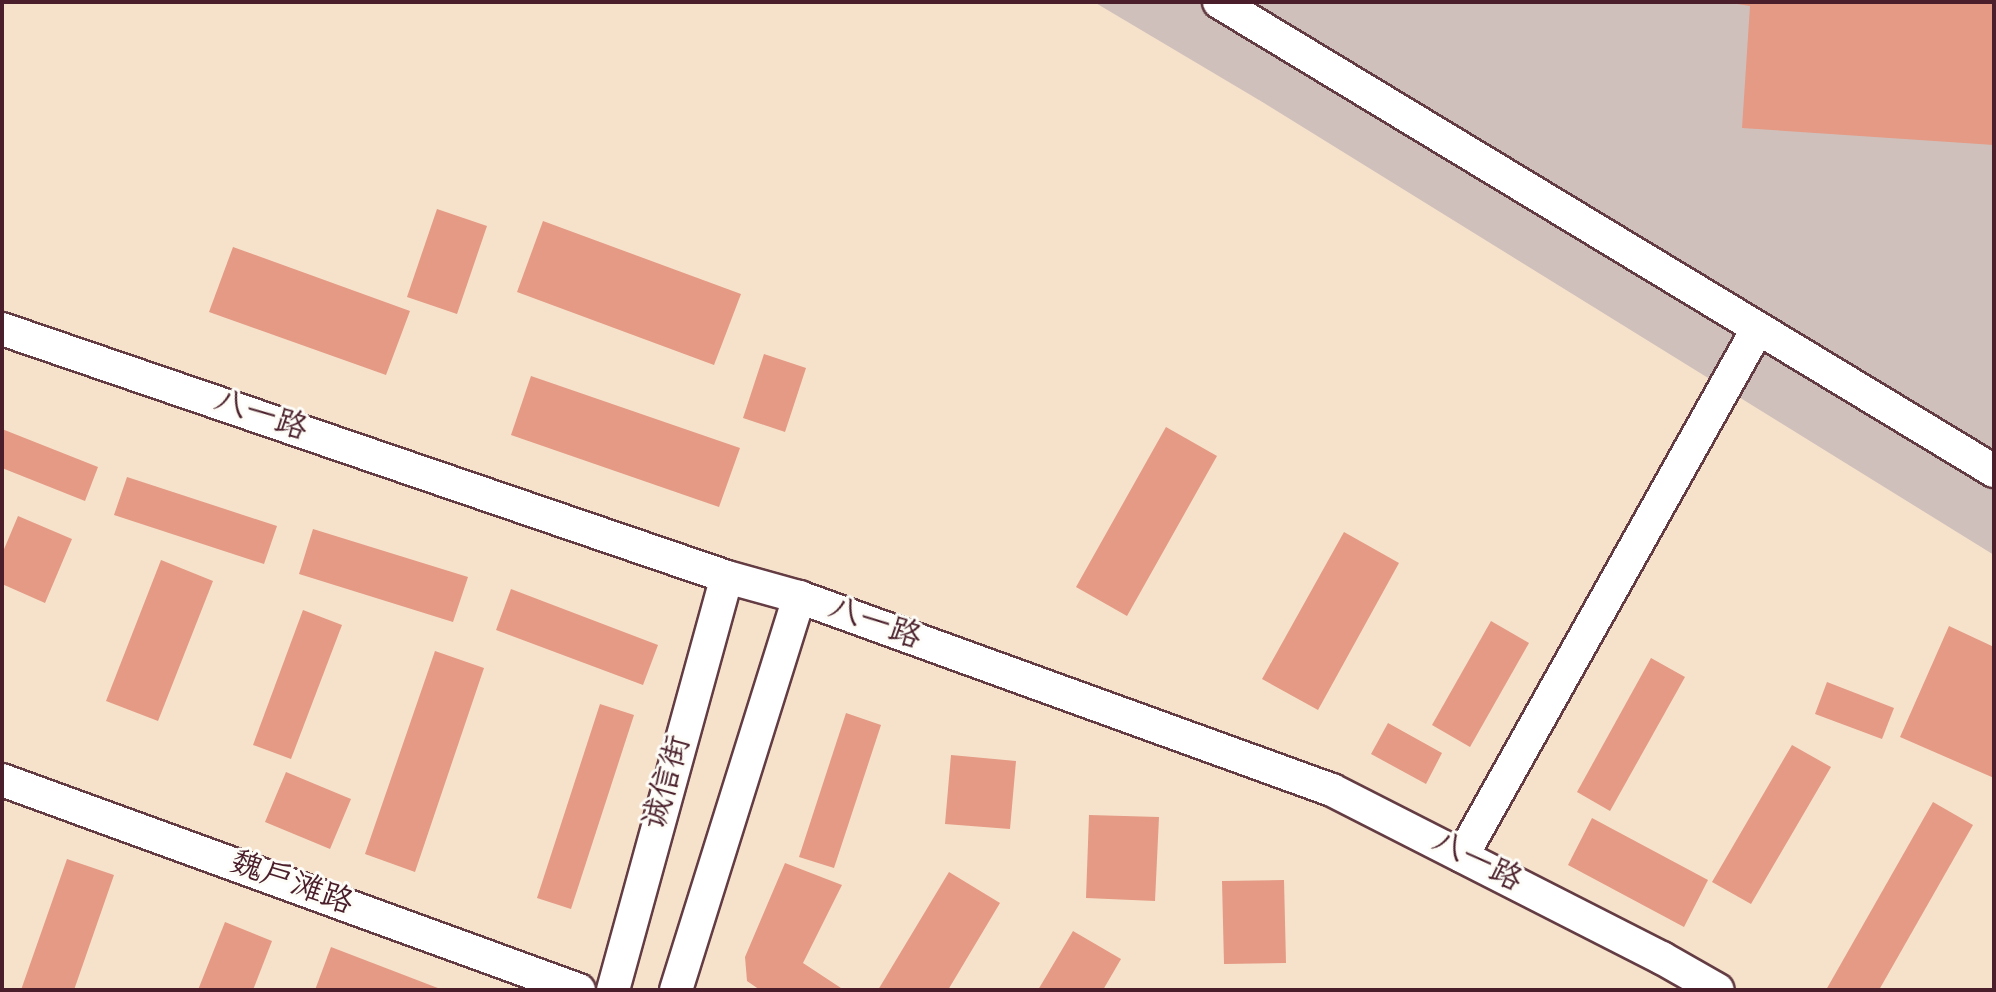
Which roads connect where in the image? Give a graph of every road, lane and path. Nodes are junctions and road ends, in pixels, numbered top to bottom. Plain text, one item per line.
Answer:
1 (1227, 4) edge
2 (1758, 328) junction
3 (2, 329) edge
4 (1994, 471) edge
5 (727, 577) junction
6 (799, 597) junction
7 (2, 780) edge
8 (1462, 856) junction
9 (579, 990) edge
10 (613, 990) edge
11 (676, 990) edge
12 (1718, 990) edge

1 - 2 street
2 - 4 street
2 - 8 street
3 - 5 street, 八一路
5 - 6 street, 八一路
5 - 10 street, 诚信街
6 - 8 street, 八一路
6 - 11 street
7 - 9 street, 魏户滩路
8 - 12 street, 八一路

